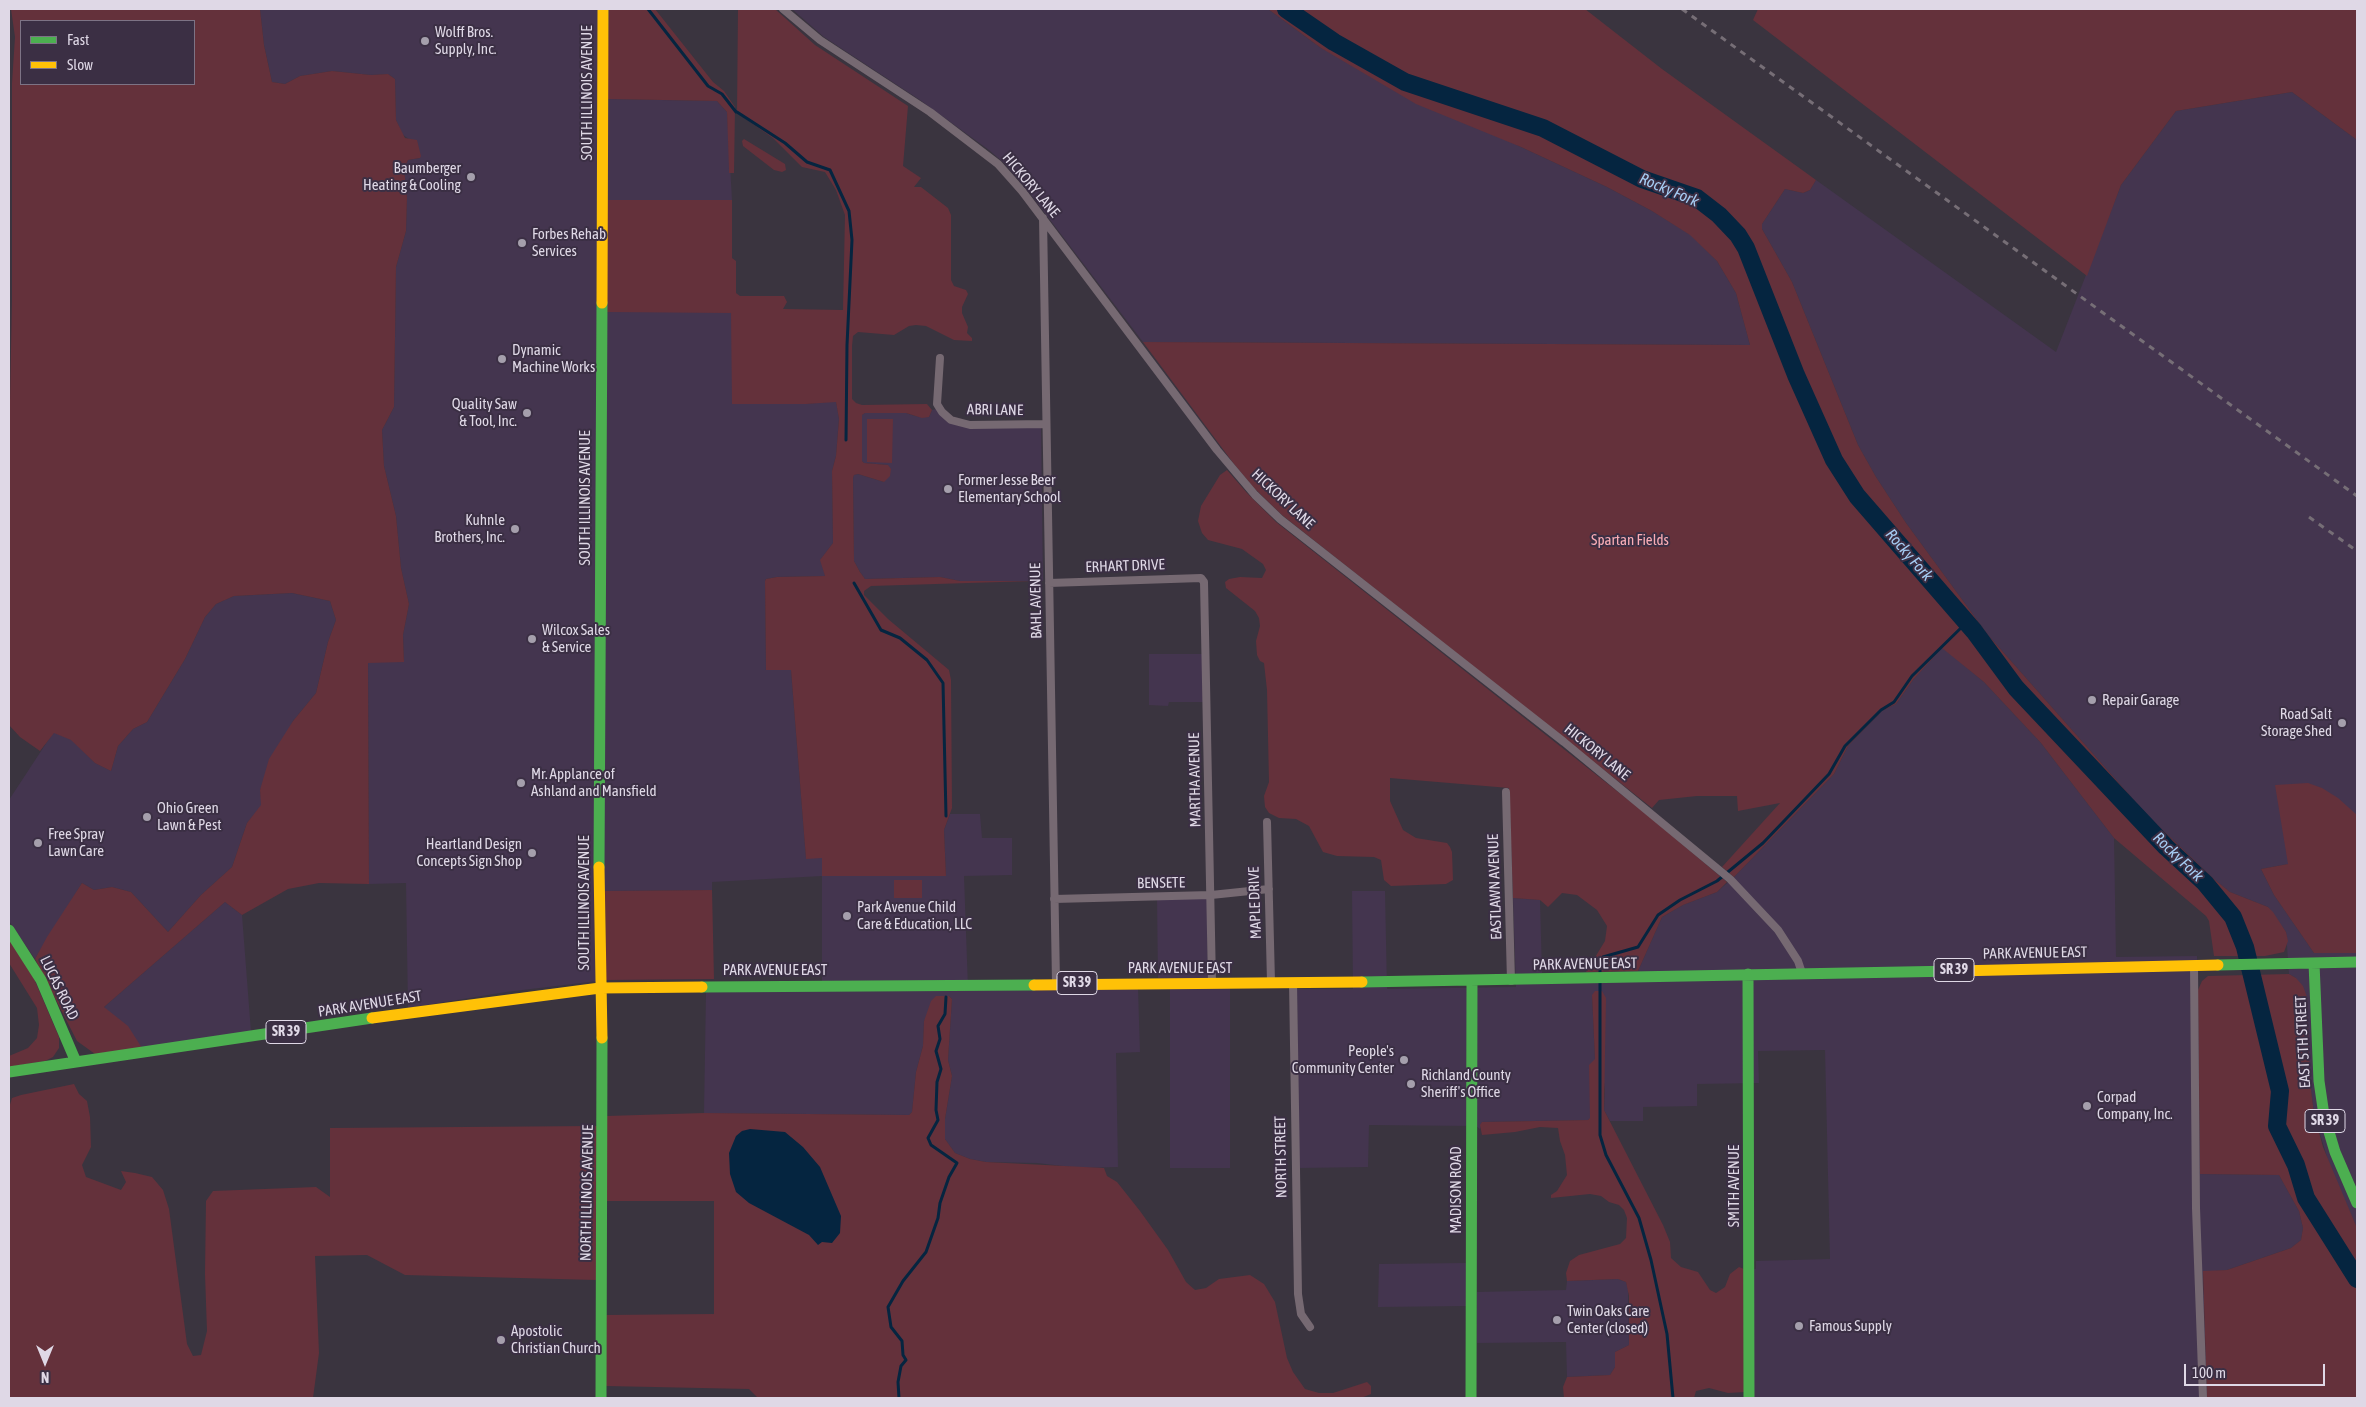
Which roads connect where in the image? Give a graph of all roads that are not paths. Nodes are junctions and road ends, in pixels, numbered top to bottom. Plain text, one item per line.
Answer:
1 (603, 9) edge
2 (783, 9) edge
3 (1043, 218) junction
4 (940, 358) dead end
5 (1046, 424) junction
6 (1201, 578) joint
7 (1049, 582) junction
8 (1506, 792) dead end
9 (1267, 822) dead end
10 (1269, 889) junction
11 (1211, 895) junction
12 (1054, 899) junction
13 (9, 930) edge
14 (2357, 962) edge
15 (2314, 963) junction
16 (2194, 965) junction
17 (1802, 973) junction
18 (1748, 974) junction
19 (1472, 981) junction
20 (1512, 981) junction
21 (1271, 982) junction
22 (1293, 982) junction
23 (1056, 983) junction
24 (1212, 983) junction
25 (600, 988) junction
26 (76, 1062) junction
27 (9, 1072) edge
28 (2357, 1203) edge
29 (1310, 1327) dead end
30 (601, 1398) edge
31 (1471, 1398) edge
32 (1749, 1398) edge
33 (2203, 1398) edge

1 - 25 main road, SOUTH ILLINOIS AVENUE
2 - 3 street, HICKORY LANE
3 - 5 street, BAHL AVENUE
3 - 17 street, HICKORY LANE
4 - 5 street, ABRI LANE
5 - 7 street, BAHL AVENUE
6 - 7 street, ERHART DRIVE
6 - 11 street, MARTHA AVENUE
7 - 12 street, BAHL AVENUE
8 - 20 street, EASTLAWN AVENUE
9 - 10 street, MAPLE DRIVE
10 - 11 street, BENSETE
10 - 21 street, MAPLE DRIVE
11 - 12 street, BENSETE
11 - 24 street, MARTHA AVENUE
12 - 23 street, BAHL AVENUE
13 - 26 main road, LUCAS ROAD
14 - 15 main road, PARK AVENUE EAST
15 - 16 main road, PARK AVENUE EAST / SR 39
15 - 28 main road, EAST 5TH STREET / SR 39
16 - 17 main road, PARK AVENUE EAST / SR 39
16 - 33 street
17 - 18 main road, PARK AVENUE EAST / SR 39
18 - 20 main road, PARK AVENUE EAST / SR 39
18 - 32 main road, SMITH AVENUE
19 - 20 main road, PARK AVENUE EAST / SR 39
19 - 22 main road, PARK AVENUE EAST / SR 39
19 - 31 main road, MADISON ROAD
21 - 22 main road, PARK AVENUE EAST / SR 39
21 - 24 main road, PARK AVENUE EAST / SR 39
22 - 29 street, NORTH STREET
23 - 24 main road, PARK AVENUE EAST / SR 39
23 - 25 main road, PARK AVENUE EAST / SR 39
25 - 26 main road, PARK AVENUE EAST / SR 39
25 - 30 main road, NORTH ILLINOIS AVENUE
26 - 27 main road, PARK AVENUE EAST

